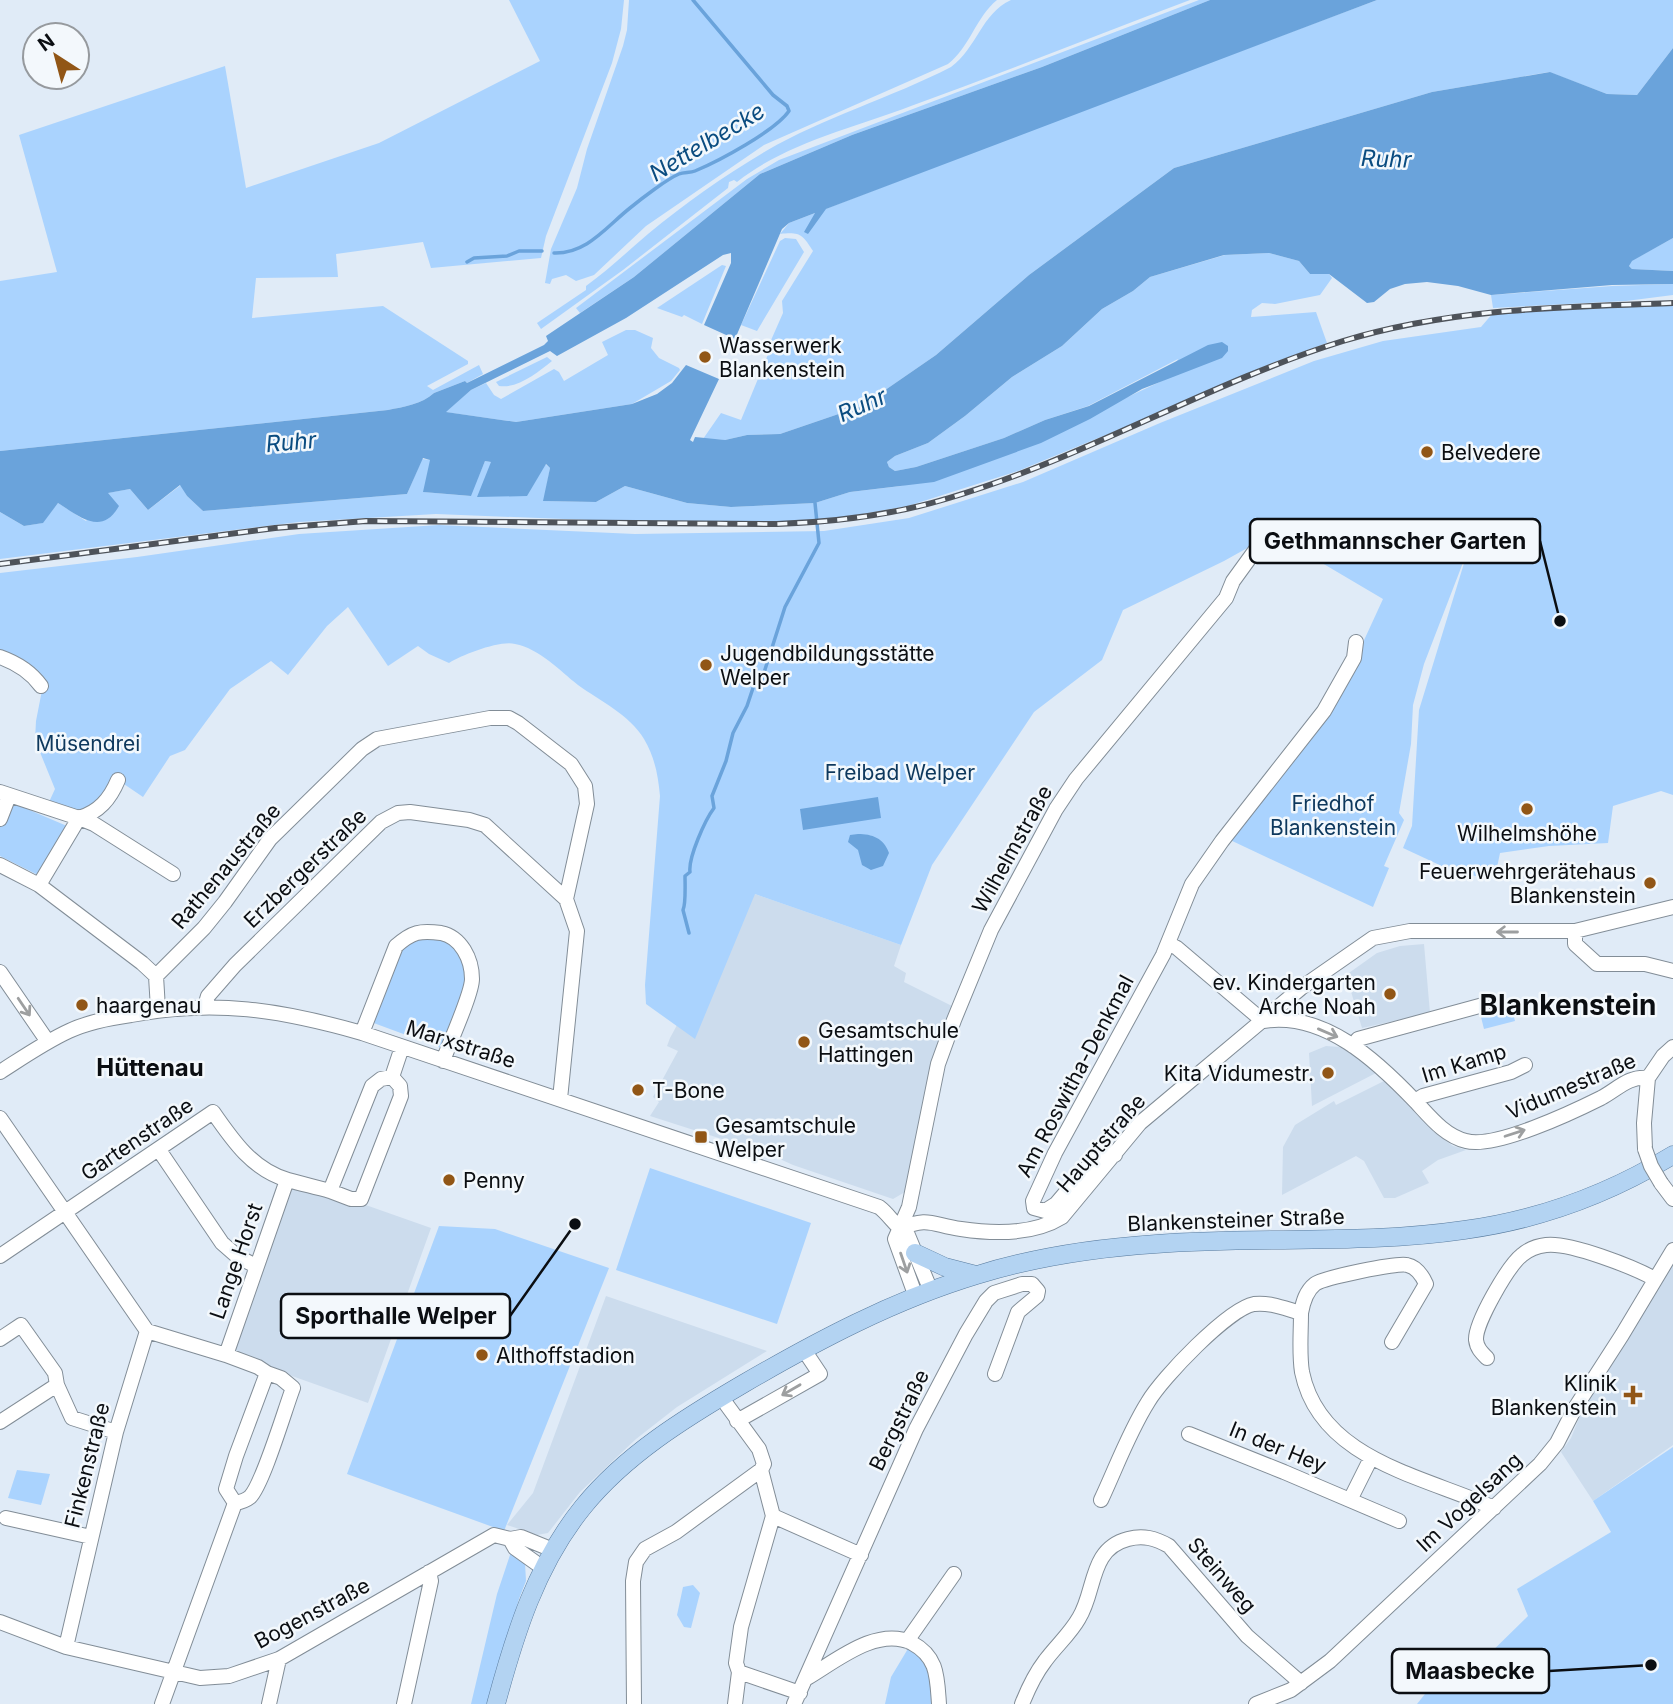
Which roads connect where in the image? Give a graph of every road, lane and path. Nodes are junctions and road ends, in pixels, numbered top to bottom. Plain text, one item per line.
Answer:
1 (1262, 541) dead end
2 (1356, 642) dead end
3 (0, 657) edge
4 (41, 686) dead end
5 (118, 780) dead end
6 (4, 794) edge
7 (79, 818) junction
8 (0, 819) edge
9 (0, 865) edge
10 (173, 874) dead end
11 (39, 885) junction
12 (565, 899) junction
13 (1673, 907) edge
14 (1575, 931) junction
15 (1168, 943) junction
16 (1673, 971) edge
17 (0, 972) edge
18 (156, 976) junction
19 (1301, 988) junction
20 (1483, 1005) dead end
21 (205, 1006) junction
22 (158, 1009) junction
23 (1263, 1021) junction
24 (1296, 1021) junction
25 (362, 1033) junction
26 (48, 1042) junction
27 (1353, 1046) junction
28 (402, 1047) junction
29 (1673, 1047) edge
30 (443, 1061) junction
31 (1525, 1065) dead end
32 (0, 1072) edge
33 (392, 1077) junction
34 (1648, 1078) junction
35 (560, 1099) junction
36 (1415, 1101) junction
37 (0, 1118) edge
38 (159, 1150) junction
39 (1115, 1155) junction
40 (1673, 1155) edge
41 (286, 1180) junction
42 (330, 1191) junction
43 (1673, 1199) edge
44 (66, 1212) junction
45 (899, 1229) junction
46 (1673, 1250) edge
47 (915, 1253) junction
48 (0, 1256) edge
49 (256, 1266) junction
50 (976, 1275) junction
51 (1655, 1279) junction
52 (923, 1294) junction
53 (1301, 1313) junction
54 (147, 1331) junction
55 (0, 1339) edge
56 (1392, 1342) dead end
57 (804, 1350) junction
58 (226, 1355) junction
59 (1486, 1358) dead end
60 (267, 1373) junction
61 (995, 1374) dead end
62 (57, 1384) junction
63 (721, 1397) junction
64 (737, 1421) junction
65 (0, 1422) edge
66 (116, 1432) junction
67 (1189, 1434) dead end
68 (1371, 1458) junction
69 (761, 1470) junction
70 (1101, 1500) dead end
71 (1350, 1500) junction
72 (235, 1503) junction
73 (1494, 1508) junction
74 (773, 1516) junction
75 (6, 1518) dead end
76 (1399, 1521) dead end
77 (91, 1537) junction
78 (510, 1539) junction
79 (553, 1550) junction
80 (861, 1555) junction
81 (543, 1568) junction
82 (429, 1572) junction
83 (954, 1574) dead end
84 (0, 1622) edge
85 (907, 1641) junction
86 (66, 1647) junction
87 (279, 1659) junction
88 (173, 1672) junction
89 (740, 1672) junction
90 (807, 1678) junction
91 (1301, 1683) junction
92 (797, 1698) edge
93 (162, 1704) edge
94 (269, 1704) edge
95 (404, 1704) edge
96 (496, 1704) edge
97 (634, 1704) edge
98 (735, 1704) edge
99 (939, 1704) edge
100 (1022, 1704) edge
101 (1256, 1704) edge

1 - 45 street, Wilhelmstraße
2 - 15 street, Am Roswitha-Denkmal
3 - 4 street
5 - 7 street
6 - 7 street
6 - 8 street
7 - 10 street
7 - 11 street
9 - 11 street
11 - 18 street
12 - 18 street, Rathenaustraße
12 - 21 street, Erzbergerstraße
12 - 35 street, Erzbergerstraße
13 - 14 street, Hauptstraße
14 - 16 street
14 -> 19 street, Hauptstraße
15 - 23 street
15 - 39 street, Am Roswitha-Denkmal
17 -> 26 street
18 - 22 street
19 - 23 street, Hauptstraße
19 - 24 street
20 - 27 street
21 - 22 street, Marxstraße
21 - 25 street, Marxstraße
22 - 26 street, Marxstraße
23 - 24 street, Vidumestraße
23 - 39 street, Hauptstraße
24 -> 27 street, Vidumestraße
25 - 28 street, Marxstraße
25 - 30 street
26 - 32 street, Marxstraße
27 - 36 street, Vidumestraße
28 - 30 street, Marxstraße
28 - 33 street
29 - 34 street, Vidumestraße
30 - 35 street, Marxstraße
31 - 36 street, Im Kamp
33 - 42 street
33 - 42 street
36 -> 34 street, Vidumestraße
34 - 43 street, bridge
35 - 45 street, Marxstraße
37 - 44 street
38 - 41 street, Gartenstraße
38 - 44 street, Gartenstraße
38 - 49 street
39 - 45 street, Hauptstraße
40 - 50 main road, Blankensteiner Straße
41 - 42 street
41 - 49 street, Lange Horst
44 - 48 street, Gartenstraße
44 - 54 street
45 - 47 street, Marxstraße
45 -> 52 street
46 - 51 street, Im Vogelsang
47 - 50 main road
47 - 52 street, Marxstraße
49 - 58 street, Lange Horst
50 - 52 main road, Blankensteiner Straße
51 - 59 street
51 - 73 street, Im Vogelsang
52 - 57 main road, Blankensteiner Straße
53 - 56 street
53 - 68 street
53 - 70 street
54 - 58 street
54 - 66 street, Finkenstraße
55 - 62 street
57 - 63 main road, Blankensteiner Straße
57 -> 64 street
58 - 60 street
60 - 72 street
60 - 72 street
61 - 80 street, Bergstraße
62 - 65 street
62 - 66 street
63 - 64 street
63 - 79 main road, Blankensteiner Straße
64 - 69 street
66 - 77 street, Finkenstraße
67 - 71 street, In der Hey
68 - 71 street
68 - 73 street
69 - 74 street
69 - 97 street
71 - 76 street, In der Hey
72 - 88 street
73 - 91 street, Im Vogelsang
74 - 80 street
74 - 89 street
75 - 77 street
77 - 86 street, Finkenstraße
78 - 79 street, Bogenstraße
78 - 81 street
78 - 82 street, Bogenstraße
79 - 81 main road, Blankensteiner Straße
80 - 90 street, Bergstraße
81 - 96 main road, Blankensteiner Straße
82 - 87 street, Bogenstraße
82 - 95 street
83 - 85 street
84 - 86 street, Bogenstraße
85 - 90 street
85 - 99 street
86 - 88 street, Bogenstraße
87 - 88 street, Bogenstraße
87 - 94 street
88 - 93 street
89 - 92 street
89 - 98 street
90 - 92 street, Bergstraße
91 - 100 street, Steinweg
91 - 101 street, Im Vogelsang

